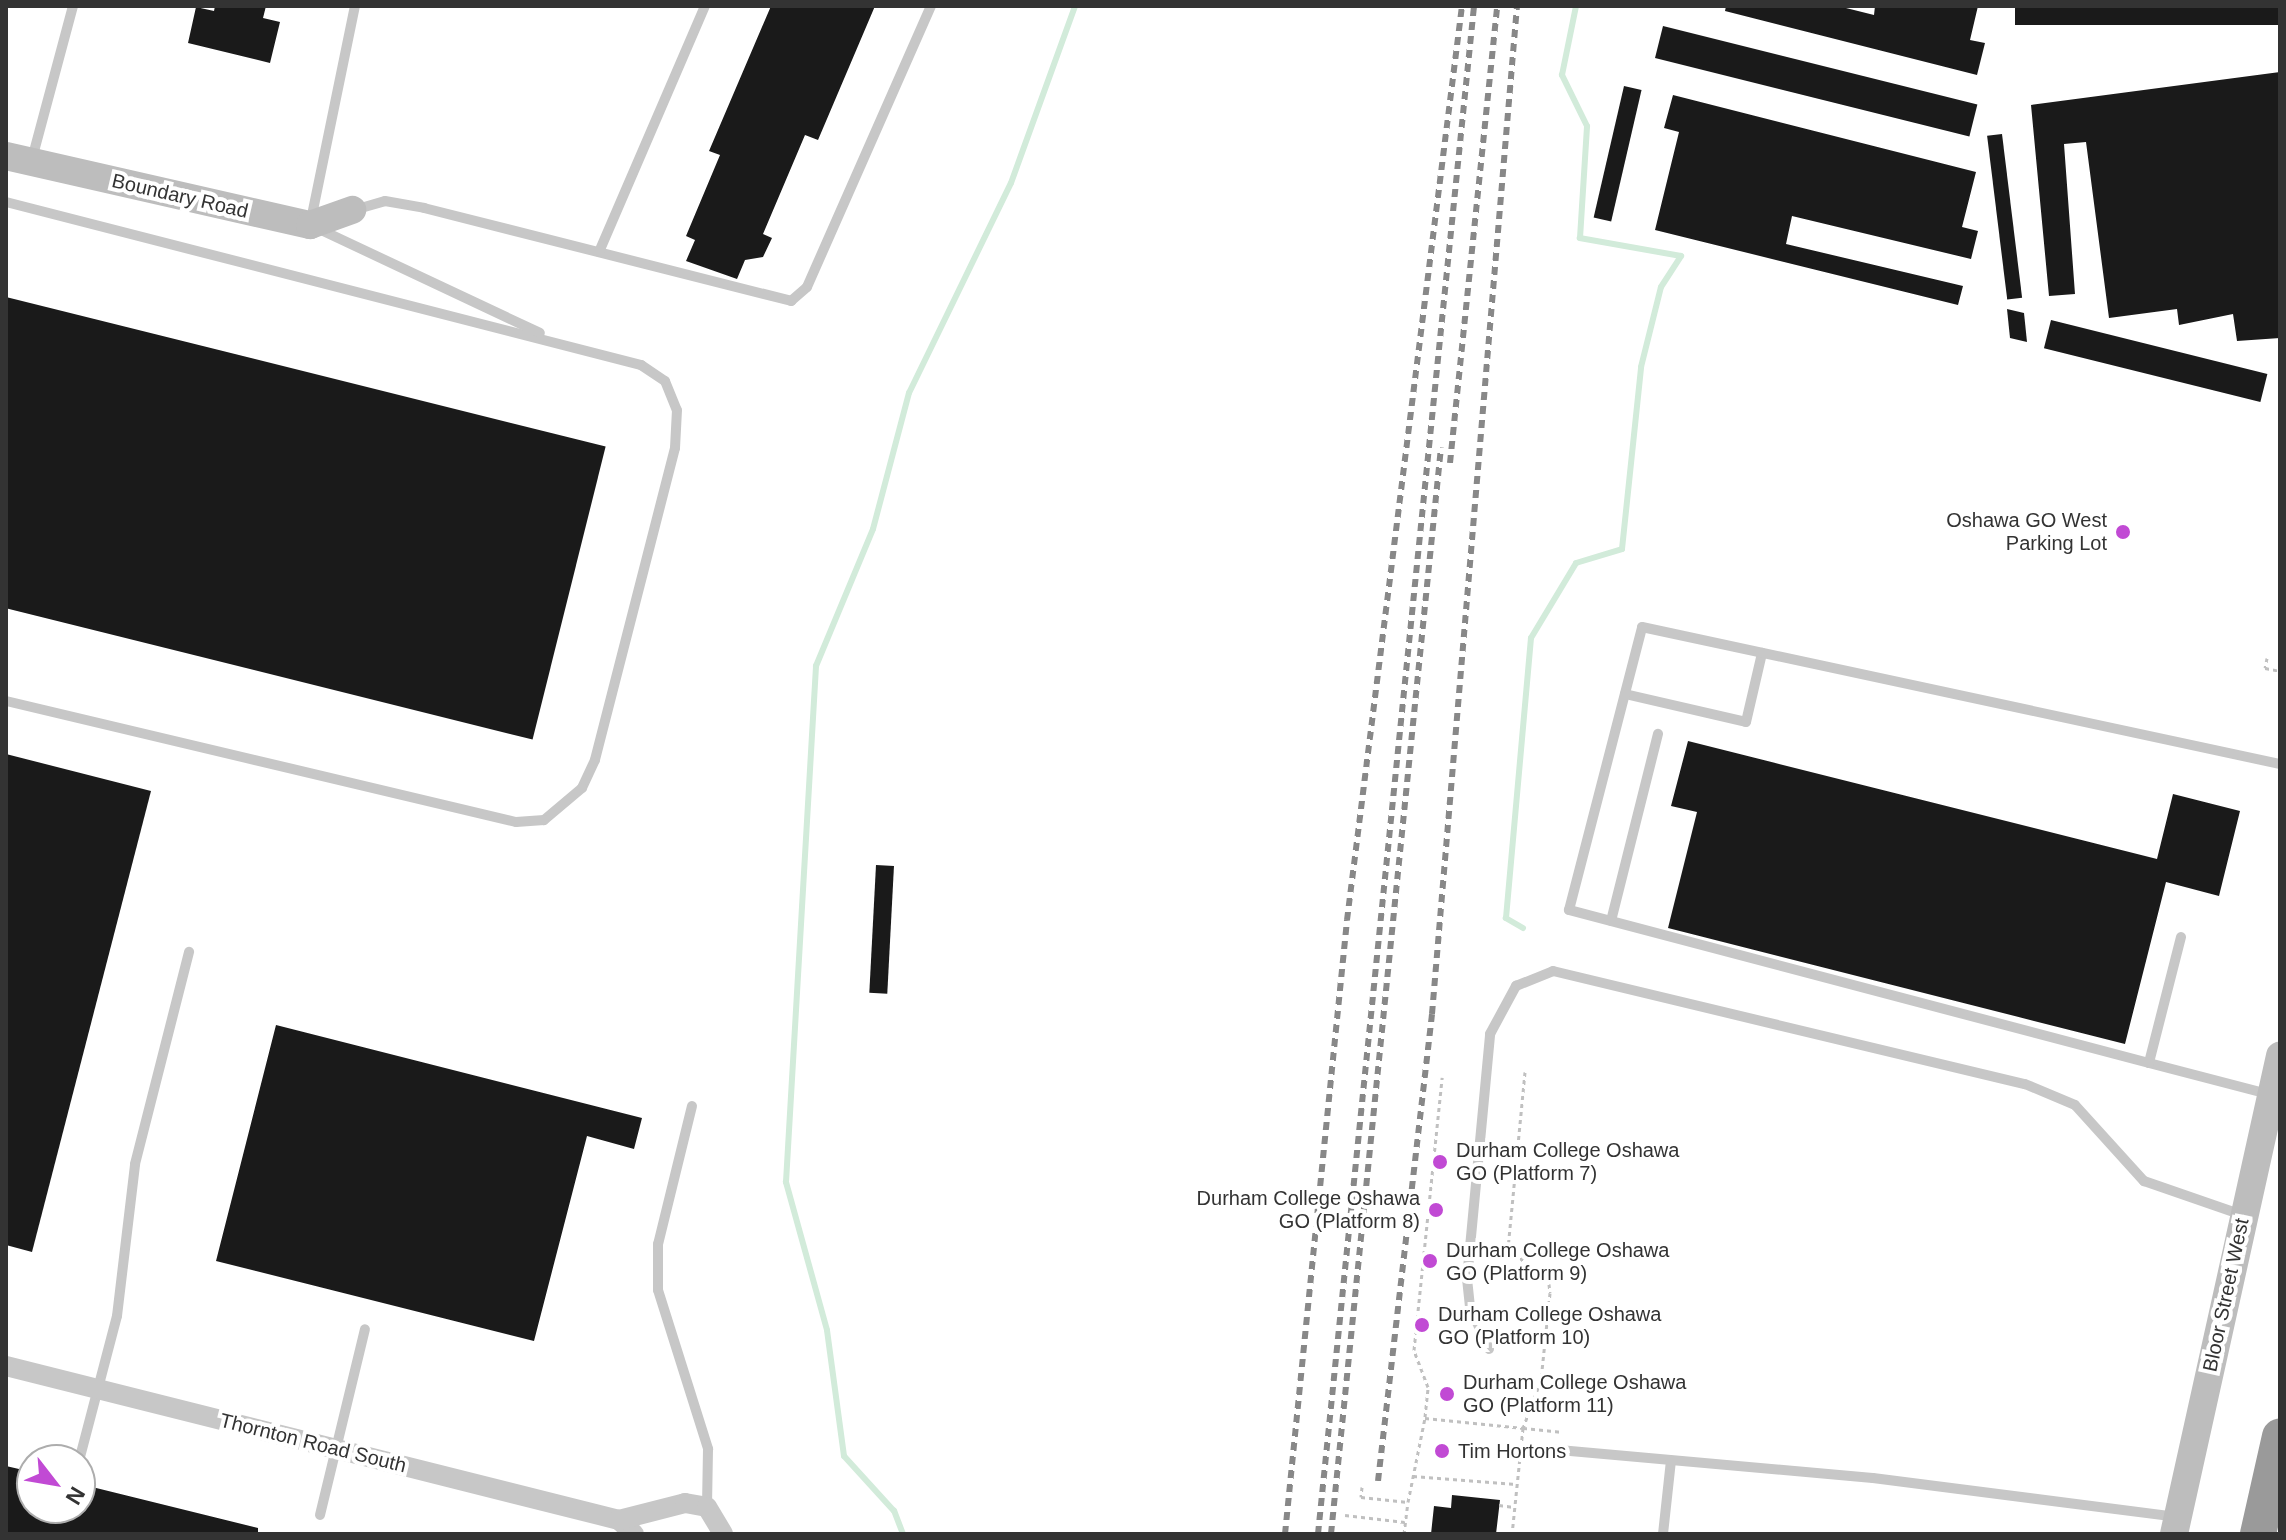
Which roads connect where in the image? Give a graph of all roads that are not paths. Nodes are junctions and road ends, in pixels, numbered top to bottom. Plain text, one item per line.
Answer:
1 (73, 6) edge
2 (355, 6) edge
3 (705, 6) edge
4 (931, 6) edge
5 (19, 158) edge
6 (6, 202) edge
7 (352, 210) joint
8 (310, 225) junction
9 (599, 252) junction
10 (559, 343) junction
11 (1762, 653) junction
12 (1625, 694) junction
13 (6, 701) edge
14 (1658, 734) dead end
15 (2280, 764) edge
16 (1611, 921) junction
17 (2181, 937) dead end
18 (189, 952) dead end
19 (2280, 1056) edge
20 (2149, 1063) junction
21 (2271, 1095) junction
22 (692, 1106) dead end
23 (2242, 1215) junction
24 (365, 1329) dead end
25 (1489, 1349) dead end
26 (6, 1366) edge
27 (99, 1390) junction
28 (2280, 1436) edge
29 (84, 1444) edge
30 (335, 1449) junction
31 (1548, 1449) dead end
32 (1671, 1460) junction
33 (707, 1507) junction
34 (320, 1515) dead end
35 (2176, 1526) edge
36 (627, 1527) edge
37 (723, 1534) edge
38 (1663, 1534) edge
39 (2258, 1534) edge

1 - 5 lane
2 - 8 lane
3 - 9 lane
4 - 9 lane
5 - 8 main road, Boundary Road
6 - 10 lane
7 - 8 main road
7 - 9 lane
8 - 10 lane
10 - 13 lane
11 - 12 lane
11 - 12 lane
11 - 15 lane
12 - 16 lane
14 - 16 lane
16 - 20 lane
17 - 20 lane
18 - 27 lane
19 - 21 main road, Bloor Street West
20 - 21 lane
21 - 23 main road, Bloor Street West
22 - 33 lane
23 - 25 lane
23 - 35 main road, Bloor Street West
24 - 30 lane
26 - 27 street, Thornton Road South
27 - 29 lane
27 - 30 street, Thornton Road South
28 - 39 highway
30 - 34 lane
30 - 36 street, Thornton Road South
31 - 32 lane
32 - 35 lane
32 - 38 lane
33 - 36 street, Thornton Road South
33 - 37 street

